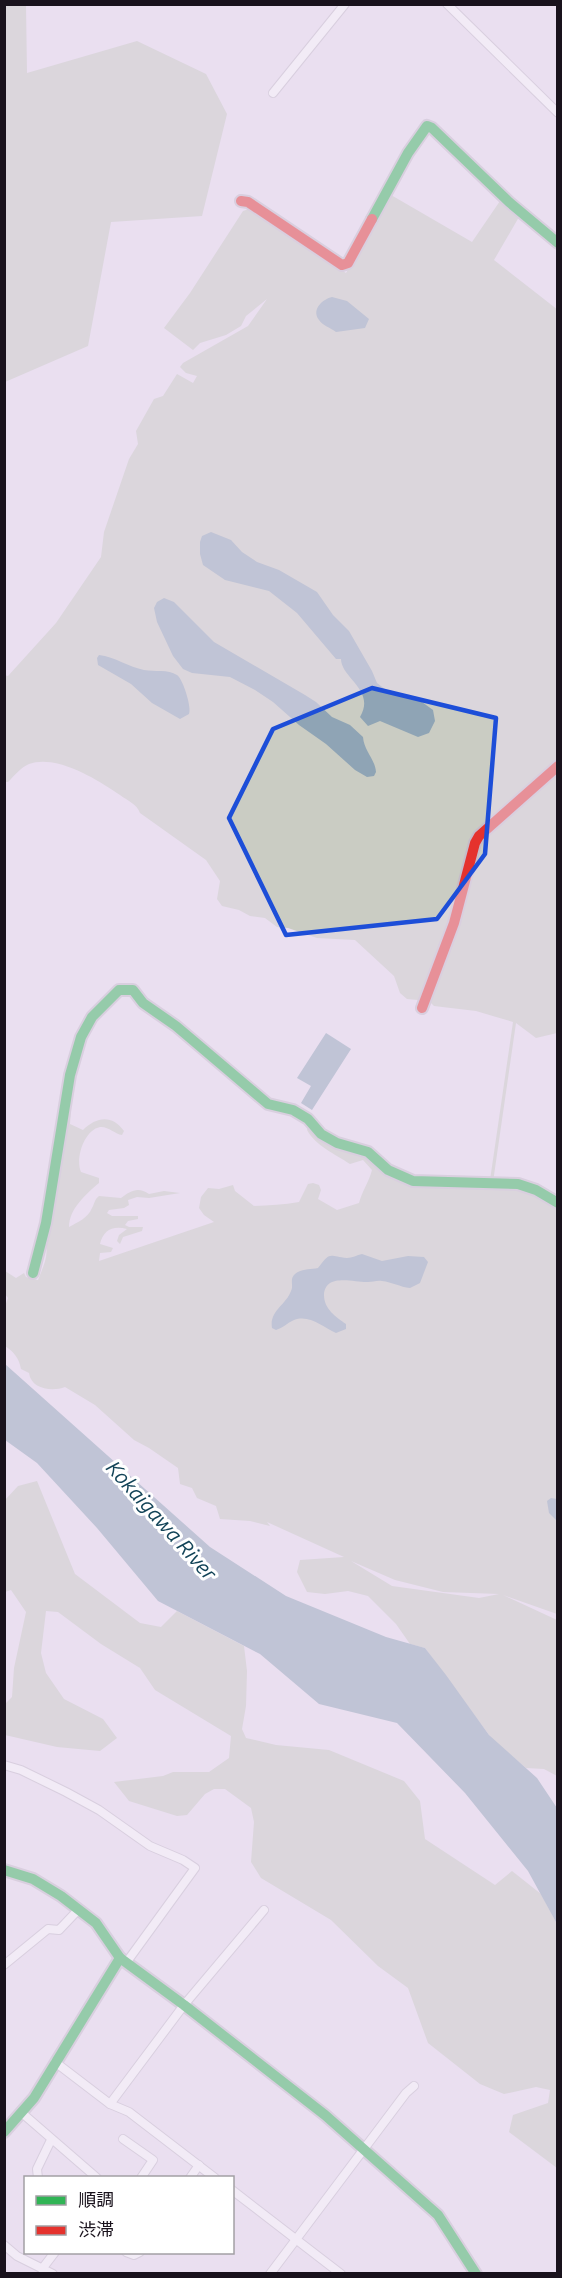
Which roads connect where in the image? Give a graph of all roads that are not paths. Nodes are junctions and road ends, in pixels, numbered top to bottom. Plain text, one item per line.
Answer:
1 (345, 4) edge
2 (447, 4) edge
3 (273, 93) dead end
4 (558, 113) edge
5 (242, 201) dead end
6 (558, 243) edge
7 (558, 766) edge
8 (422, 1008) dead end
9 (558, 1203) edge
10 (33, 1273) dead end
11 (4, 1765) edge
12 (4, 1870) edge
13 (78, 1910) junction
14 (264, 1910) dead end
15 (123, 1961) junction
16 (4, 1965) edge
17 (184, 2005) junction
18 (55, 2062) junction
19 (414, 2086) dead end
20 (110, 2104) junction
21 (22, 2113) junction
22 (4, 2132) edge
23 (123, 2139) dead end
24 (51, 2140) junction
25 (365, 2149) junction
26 (199, 2165) junction
27 (38, 2176) edge
28 (95, 2176) edge
29 (142, 2176) edge
30 (191, 2176) edge
31 (213, 2176) edge
32 (234, 2191) edge
33 (297, 2238) junction
34 (4, 2245) edge
35 (54, 2254) edge
36 (42, 2269) junction
37 (53, 2274) edge
38 (270, 2274) edge
39 (341, 2274) edge
40 (476, 2274) edge

1 - 3 street
2 - 4 street
5 - 6 street
7 - 8 street
9 - 10 street
11 - 15 street
12 - 13 street
13 - 15 street
13 - 16 street
14 - 17 street
15 - 17 street
15 - 18 street
17 - 20 street
17 - 25 street
18 - 20 street
18 - 21 street
19 - 25 street
20 - 26 street
21 - 22 street
21 - 24 street
23 - 29 street
24 - 27 street
24 - 28 street
25 - 33 street
25 - 40 street
26 - 30 street
26 - 31 street
32 - 33 street
33 - 38 street
33 - 39 street
34 - 36 street
35 - 36 street
36 - 37 street

